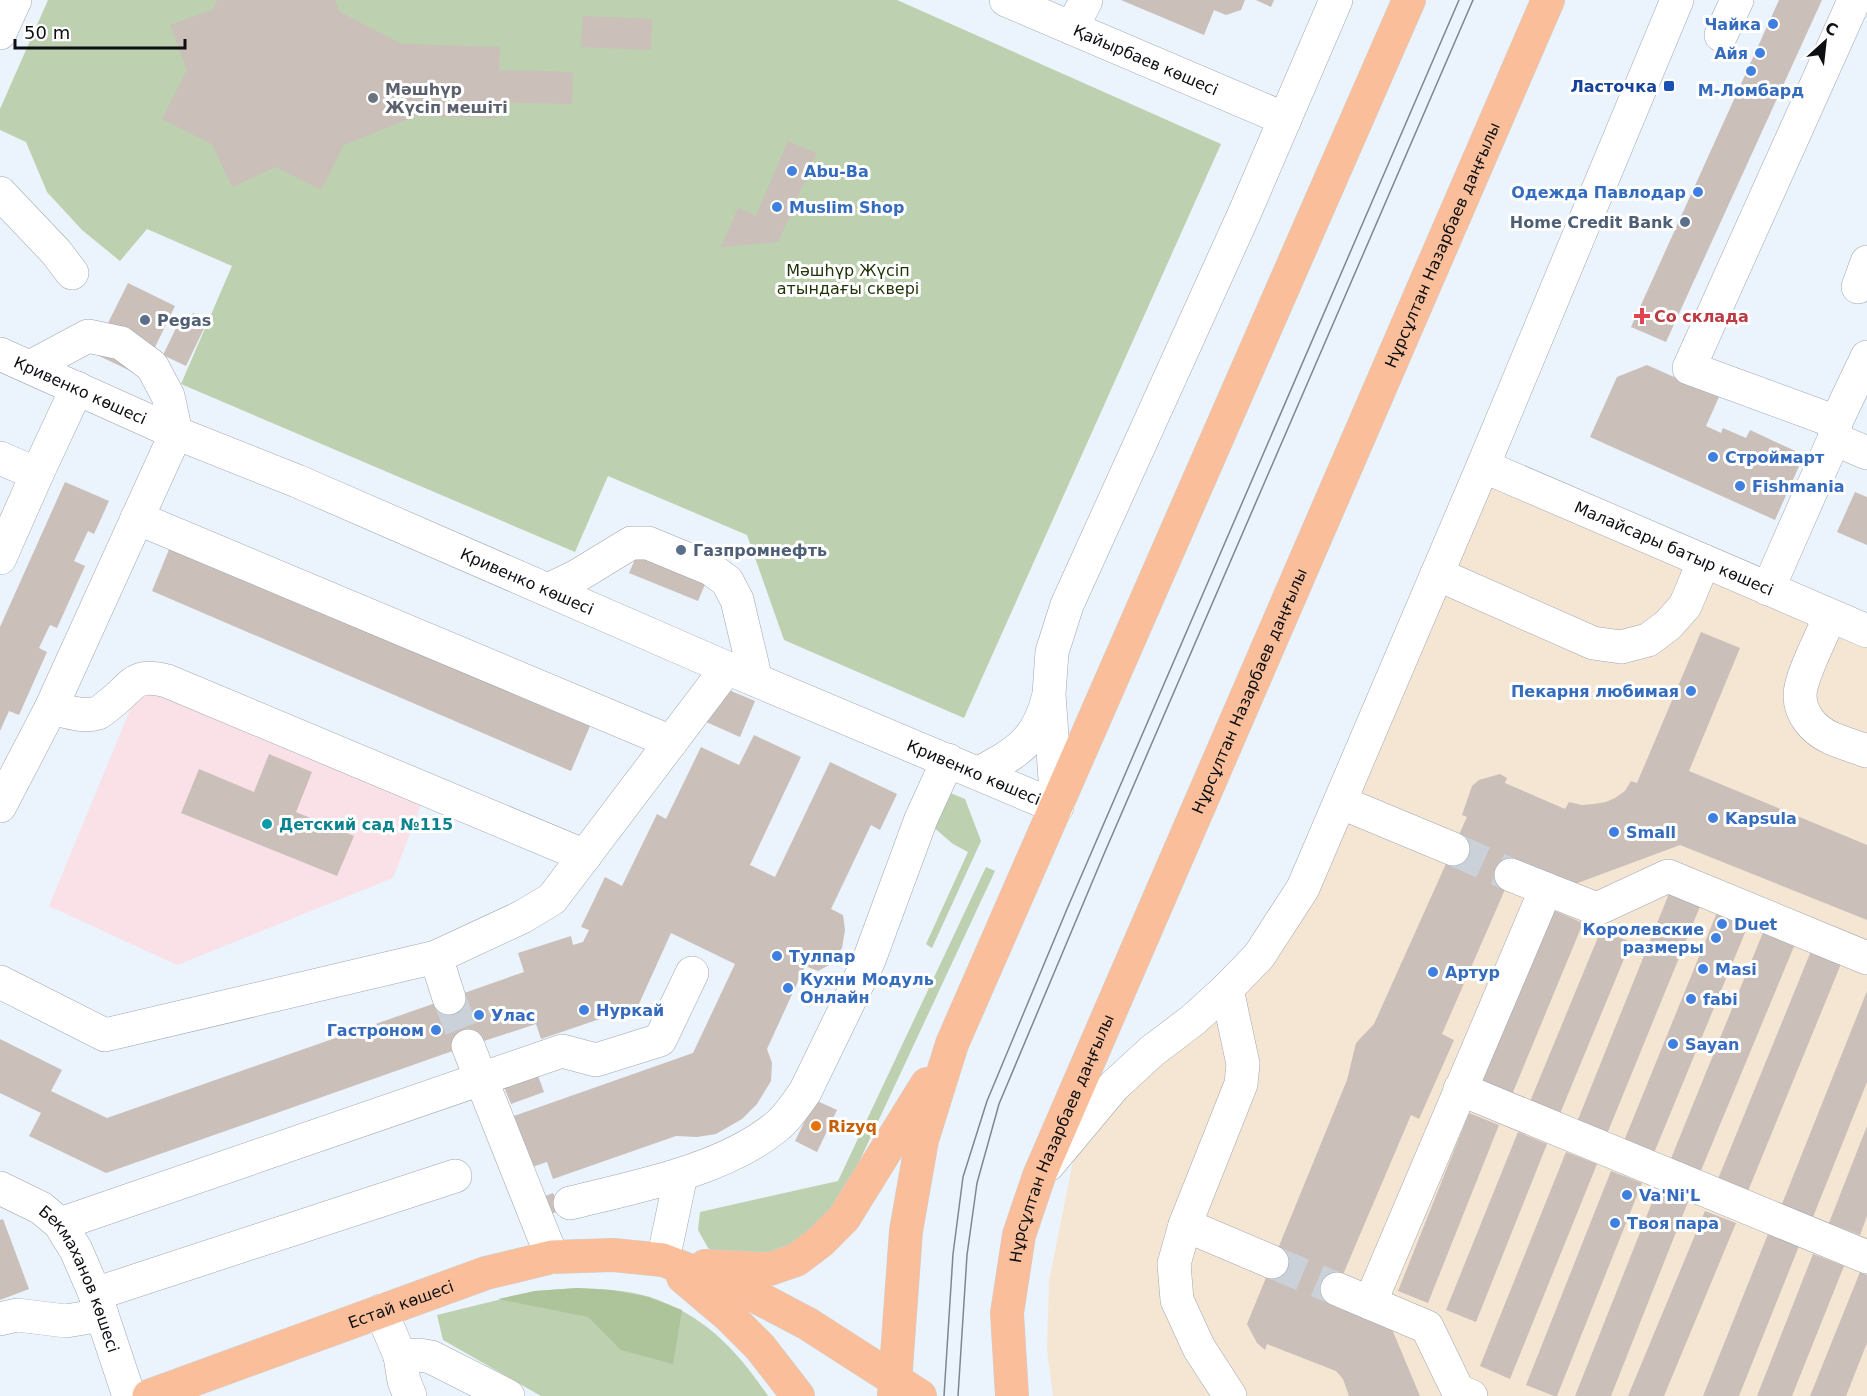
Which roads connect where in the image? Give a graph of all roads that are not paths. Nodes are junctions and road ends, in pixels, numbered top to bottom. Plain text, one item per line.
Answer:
1 (15, 0) edge
2 (1006, 0) edge
3 (1336, 0) edge
4 (1409, 0) edge
5 (1548, 0) edge
6 (1677, 0) edge
7 (1737, 0) edge
8 (1858, 4) edge
9 (1079, 14) edge
10 (0, 33) edge
11 (1721, 35) dead end
12 (1285, 119) junction
13 (0, 193) edge
14 (72, 273) dead end
15 (0, 354) edge
16 (1867, 357) edge
17 (30, 367) junction
18 (77, 388) junction
19 (1835, 431) junction
20 (176, 434) junction
21 (1867, 453) edge
22 (0, 458) edge
23 (1483, 466) junction
24 (37, 474) junction
25 (137, 518) junction
26 (0, 559) edge
27 (1704, 561) junction
28 (1437, 574) junction
29 (1768, 589) junction
30 (548, 590) junction
31 (1830, 616) junction
32 (1867, 631) edge
33 (742, 674) junction
34 (1049, 694) junction
35 (51, 708) junction
36 (671, 742) junction
37 (1867, 751) edge
38 (948, 760) junction
39 (979, 773) junction
40 (1340, 802) junction
41 (0, 806) edge
42 (1057, 807) junction
43 (1452, 849) tunnel mouth
44 (585, 856) junction
45 (1511, 875) tunnel mouth
46 (1546, 889) junction
47 (436, 957) junction
48 (1867, 958) edge
49 (692, 973) dead end
50 (0, 982) edge
51 (1227, 989) junction
52 (449, 998) tunnel mouth
53 (952, 1044) junction
54 (468, 1046) tunnel mouth
55 (480, 1079) junction
56 (1460, 1089) junction
57 (681, 1175) junction
58 (455, 1176) dead end
59 (1039, 1176) junction
60 (0, 1188) edge
61 (570, 1203) dead end
62 (60, 1224) junction
63 (1185, 1225) junction
64 (552, 1257) junction
65 (1867, 1257) edge
66 (663, 1260) junction
67 (1272, 1262) tunnel mouth
68 (1337, 1289) tunnel mouth
69 (1370, 1303) junction
70 (98, 1304) junction
71 (381, 1311) junction
72 (0, 1319) edge
73 (400, 1356) junction
74 (903, 1390) edge
75 (129, 1396) edge
76 (149, 1396) edge
77 (410, 1396) edge
78 (508, 1396) edge
79 (798, 1396) edge
80 (1012, 1396) edge
81 (1230, 1396) edge
82 (1471, 1396) edge

1 - 10 street
2 - 9 street, Қайырбаев көшесі
3 - 12 street
4 - 42 main road
5 - 59 main road, Нұрсұлтан Назарбаев даңғылы
6 - 23 street
7 - 11 street
8 - 19 street
9 - 12 street, Қайырбаев көшесі
12 - 34 street
13 - 14 street
15 - 17 street, Кривенко көшесі
16 - 19 street
17 - 18 street, Кривенко көшесі
17 - 20 street
18 - 20 street, Кривенко көшесі
18 - 24 street
19 - 21 street
19 - 29 street
20 - 25 street
20 - 30 street, Кривенко көшесі
22 - 24 street
23 - 27 street, Малайсары батыр көшесі
23 - 28 street
24 - 26 street
25 - 35 street
25 - 36 street
27 - 28 street
27 - 29 street, Малайсары батыр көшесі
28 - 40 street
29 - 31 street, Малайсары батыр көшесі
30 - 33 street, Кривенко көшесі
30 - 33 street
31 - 32 street, Малайсары батыр көшесі
31 - 37 street
33 - 36 street
33 - 38 street, Кривенко көшесі
34 - 39 street
34 - 42 street
35 - 41 street
35 - 44 street
36 - 44 street
38 - 39 street, Кривенко көшесі
38 - 57 street
39 - 42 street, Кривенко көшесі
40 - 43 street
40 - 51 street
42 - 53 main road
44 - 47 street
45 - 46 street
46 - 48 street
46 - 56 street
47 - 50 street
47 - 52 street
49 - 55 street
51 - 59 street
51 - 63 street
53 - 66 main road
53 - 74 main road
54 - 55 street
55 - 62 street
55 - 64 street
56 - 65 street
56 - 69 street
57 - 61 street
57 - 66 street
58 - 70 street
59 - 80 main road, Нұрсұлтан Назарбаев даңғылы
60 - 62 street, Бекмаханов көшесі
62 - 70 street, Бекмаханов көшесі
63 - 67 street
63 - 81 street
64 - 66 main road, Естай көшесі
64 - 71 main road, Естай көшесі
66 - 74 main road, Естай көшесі
66 - 79 main road
68 - 69 street
69 - 82 street
70 - 72 street
70 - 75 street, Бекмаханов көшесі
71 - 73 street
71 - 76 main road, Естай көшесі
73 - 77 street
73 - 78 street

